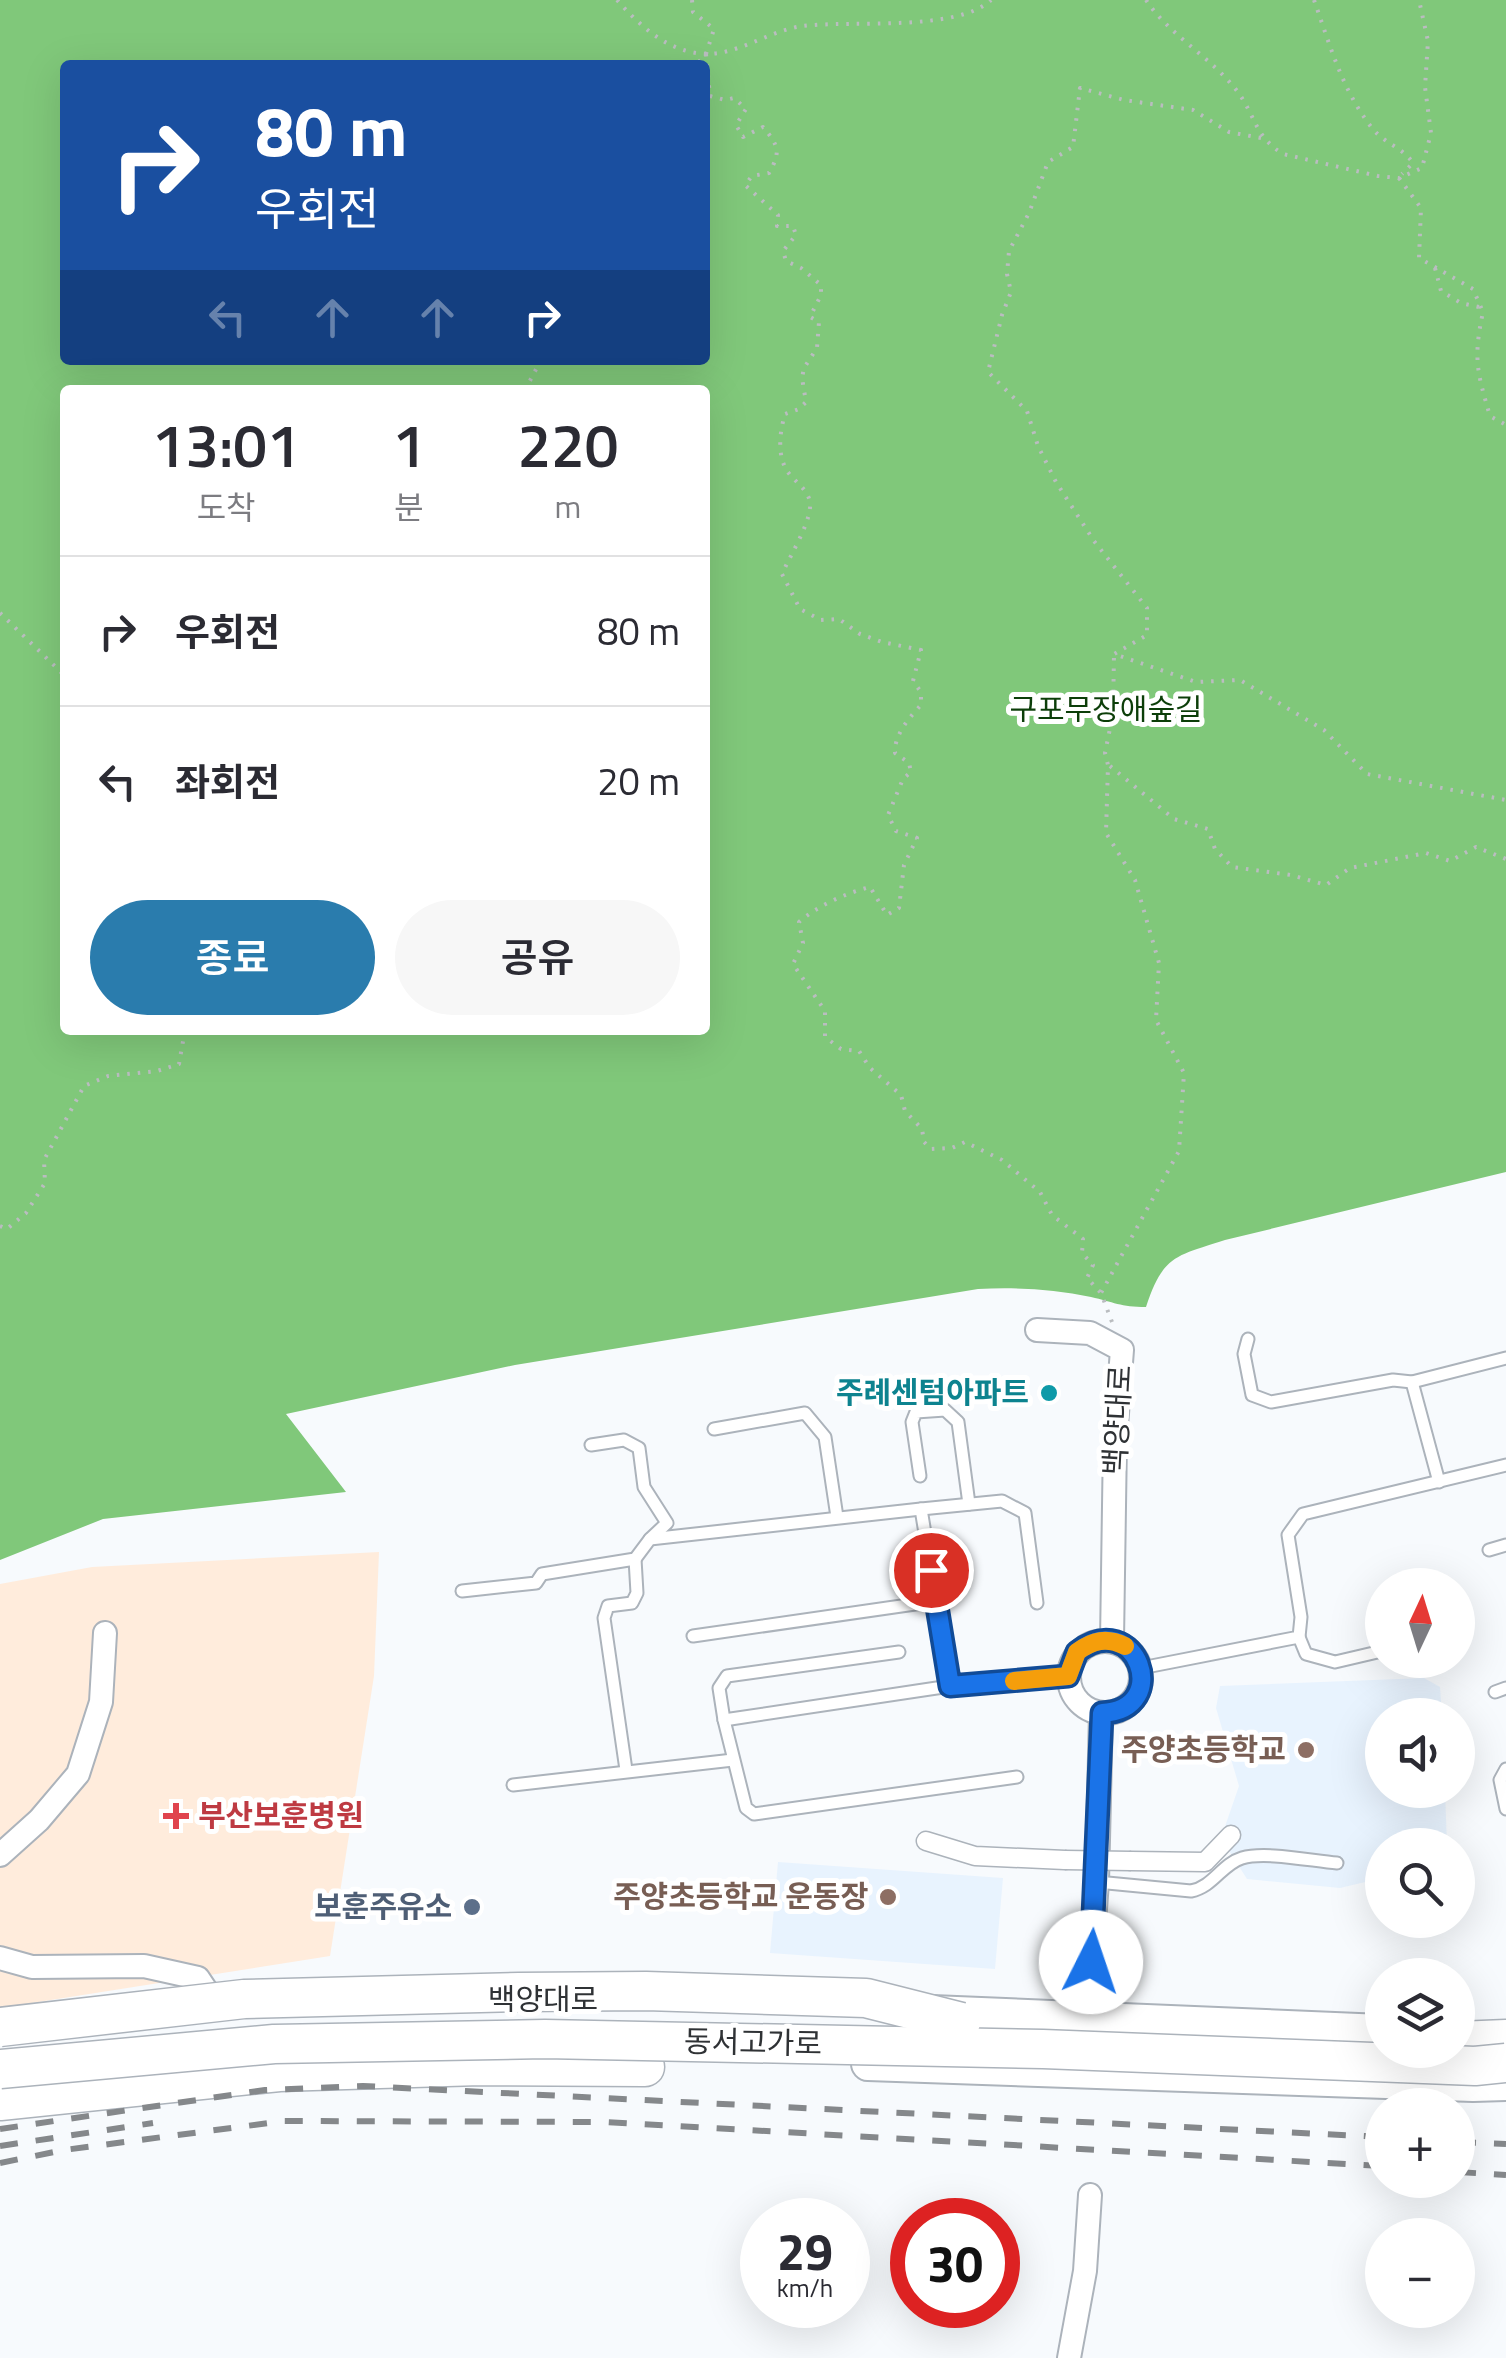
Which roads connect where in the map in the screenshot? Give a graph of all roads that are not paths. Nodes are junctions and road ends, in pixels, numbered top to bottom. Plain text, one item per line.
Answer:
1 (1036, 1330) dead end
2 (1248, 1339) dead end
3 (1506, 1358) edge
4 (1412, 1382) junction
5 (714, 1429) dead end
6 (591, 1444) dead end
7 (1506, 1465) edge
8 (920, 1476) dead end
9 (1439, 1482) junction
10 (969, 1504) junction
11 (921, 1509) junction
12 (836, 1517) junction
13 (650, 1539) junction
14 (1506, 1545) edge
15 (1489, 1550) dead end
16 (635, 1559) junction
17 (462, 1591) dead end
18 (936, 1601) junction
19 (1037, 1604) dead end
20 (106, 1633) dead end
21 (692, 1636) dead end
22 (1298, 1637) junction
23 (1112, 1640) junction
24 (899, 1652) dead end
25 (1365, 1655) edge
26 (1141, 1668) junction
27 (1068, 1676) junction
28 (950, 1686) junction
29 (1102, 1713) junction
30 (724, 1720) junction
31 (733, 1760) junction
32 (1506, 1769) edge
33 (626, 1770) junction
34 (1017, 1777) dead end
35 (513, 1785) dead end
36 (1506, 1808) edge
37 (1231, 1836) dead end
38 (926, 1841) dead end
39 (0, 1856) edge
40 (1337, 1863) dead end
41 (1096, 1882) junction
42 (0, 1958) edge
43 (223, 2015) junction
44 (1087, 2017) junction
45 (960, 2022) junction
46 (1506, 2025) edge
47 (0, 2026) edge
48 (1475, 2027) edge
49 (1365, 2029) edge
50 (1365, 2039) edge
51 (1506, 2039) edge
52 (1475, 2040) edge
53 (0, 2044) edge
54 (1230, 2055) junction
55 (1506, 2063) edge
56 (0, 2070) edge
57 (1084, 2071) junction
58 (0, 2081) edge
59 (1490, 2085) edge
60 (1506, 2100) edge
61 (0, 2101) edge
62 (1090, 2195) dead end
63 (1069, 2358) edge

1 - 23 street, 백양대로
2 - 4 lane
3 - 4 lane
4 - 9 lane
5 - 12 lane
6 - 13 lane
7 - 9 lane
8 - 10 lane
9 - 22 lane
10 - 11 lane
10 - 19 lane
11 - 12 lane
11 - 18 lane
12 - 13 lane
13 - 16 lane
14 - 15 lane
16 - 17 lane
16 - 33 lane
18 - 21 lane
18 - 28 lane
20 - 39 street
22 - 25 lane
22 - 26 lane
23 - 26 street
23 - 27 street
24 - 30 lane
26 - 29 street
27 - 28 lane
27 - 29 street
28 - 30 lane
29 - 41 street
30 - 31 lane
31 - 33 lane
31 - 34 lane
32 - 36 lane
33 - 35 lane
37 - 38 street, bridge
40 - 41 lane
41 - 44 street
42 - 43 street
43 - 44 main road, 백양대로
43 - 53 main road, 백양대로
44 - 49 main road, 백양대로
44 - 57 street
45 - 47 highway, bridge
45 - 50 highway, 동서고가로
45 - 53 highway, 동서고가로, bridge
46 - 48 main road
51 - 52 highway
54 - 55 highway, 동서고가로, bridge
54 - 56 highway, 동서고가로, bridge
54 - 61 highway, bridge
57 - 58 main road, 백양대로
57 - 59 main road, 백양대로
59 - 60 street
62 - 63 street

